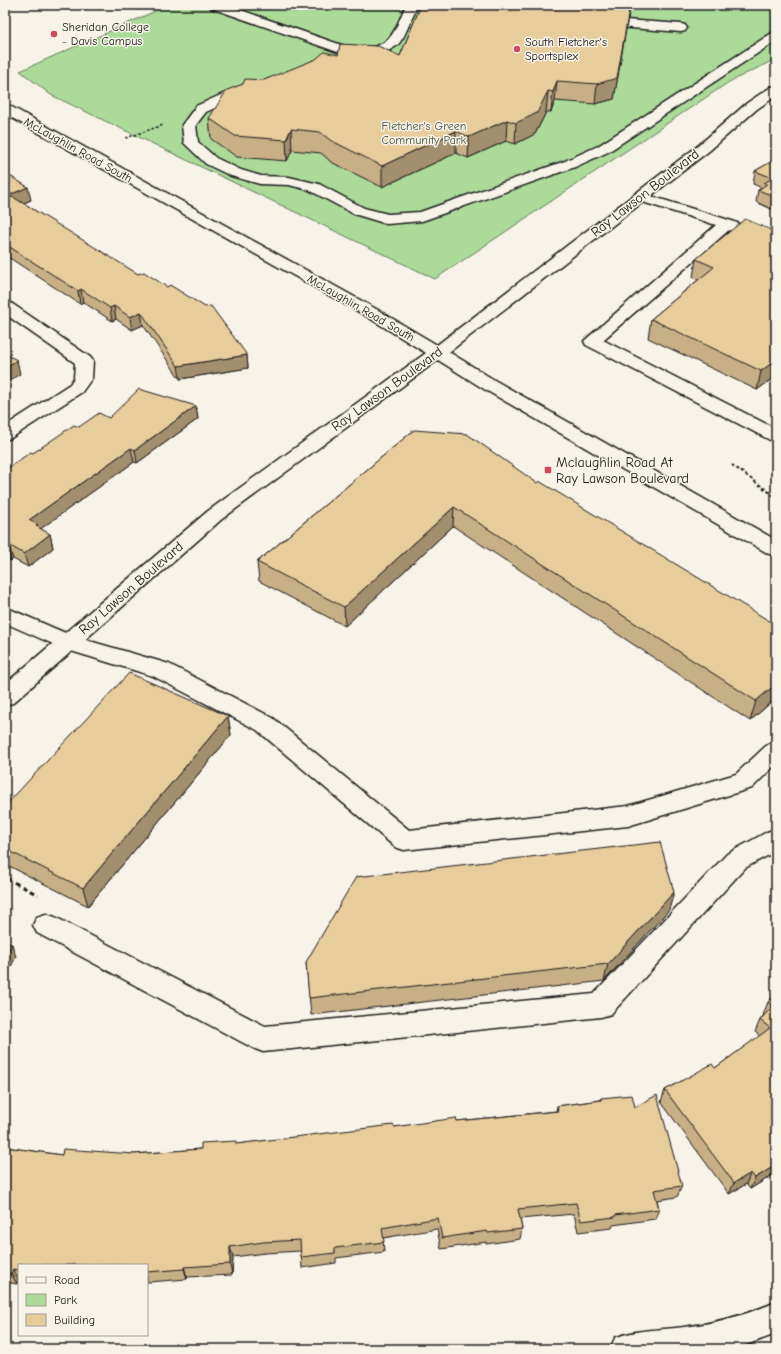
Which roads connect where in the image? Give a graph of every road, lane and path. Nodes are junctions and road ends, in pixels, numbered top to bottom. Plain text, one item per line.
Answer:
1 (215, 5) edge
2 (412, 5) edge
3 (586, 22) edge
4 (681, 28) dead end
5 (776, 36) edge
6 (355, 54) junction
7 (324, 59) edge
8 (259, 84) edge
9 (776, 90) edge
10 (5, 109) edge
11 (189, 125) junction
12 (126, 138) dead end
13 (641, 197) junction
14 (727, 224) junction
15 (776, 245) edge
16 (5, 306) edge
17 (437, 353) junction
18 (5, 434) edge
19 (776, 436) edge
20 (732, 465) dead end
21 (776, 497) edge
22 (776, 549) edge
23 (5, 614) edge
24 (68, 642) junction
25 (5, 697) edge
26 (776, 750) edge
27 (776, 838) edge
28 (46, 925) dead end
29 (776, 1318) edge
30 (626, 1349) edge

1 - 6 street
2 - 6 street
3 - 4 street
5 - 11 street
6 - 7 street
8 - 11 street
9 - 13 street, Ray Lawson Boulevard
10 - 17 street, McLaughlin Road South
11 - 12 path
13 - 14 street
13 - 17 street, Ray Lawson Boulevard
14 - 15 street
14 - 19 street
16 - 18 street
17 - 22 street, McLaughlin Road South
17 - 24 street, Ray Lawson Boulevard
20 - 21 path
23 - 24 street
24 - 25 street, Ray Lawson Boulevard
24 - 26 street
27 - 28 street
29 - 30 street

